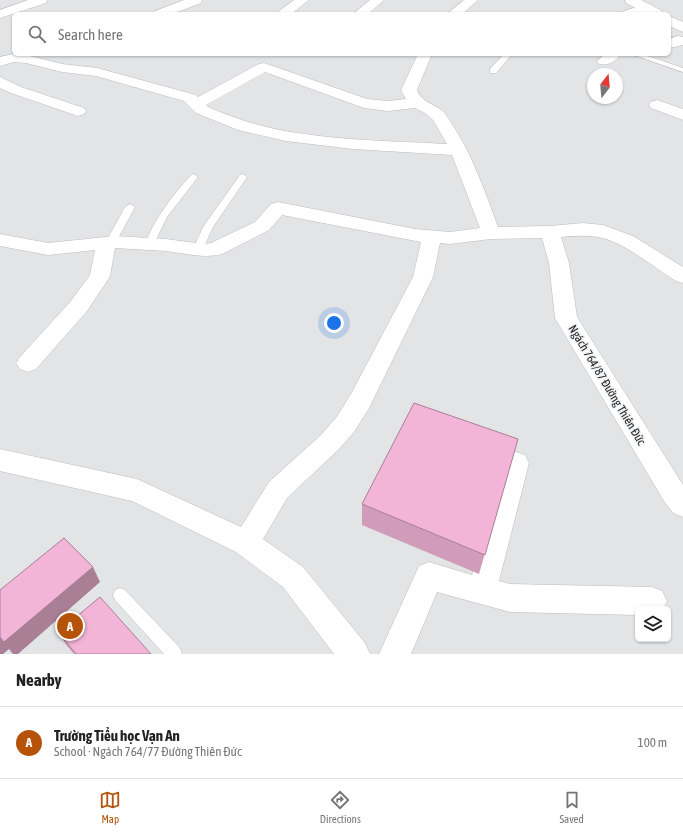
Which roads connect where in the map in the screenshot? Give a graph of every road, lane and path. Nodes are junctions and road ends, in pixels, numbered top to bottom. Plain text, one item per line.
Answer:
1 (41, 0) edge
2 (196, 0) edge
3 (303, 0) edge
4 (378, 0) edge
5 (472, 0) edge
6 (631, 0) edge
7 (652, 11) edge
8 (165, 12) edge
9 (285, 12) edge
10 (363, 12) edge
11 (457, 12) edge
12 (0, 14) edge
13 (671, 21) edge
14 (683, 28) edge
15 (683, 41) edge
16 (671, 44) edge
17 (424, 56) edge
18 (506, 56) edge
19 (640, 56) edge
20 (0, 62) edge
21 (683, 70) edge
22 (493, 71) dead end
23 (0, 82) edge
24 (416, 103) junction
25 (197, 104) junction
26 (657, 105) dead end
27 (78, 111) dead end
28 (683, 115) edge
29 (459, 150) junction
30 (243, 177) dead end
31 (194, 178) dead end
32 (130, 207) dead end
33 (550, 232) junction
34 (491, 233) junction
35 (432, 236) junction
36 (0, 240) edge
37 (108, 242) junction
38 (150, 244) junction
39 (198, 250) junction
40 (683, 276) edge
41 (28, 363) dead end
42 (0, 460) edge
43 (516, 463) edge
44 (683, 505) edge
45 (246, 543) junction
46 (482, 591) junction
47 (120, 595) dead end
48 (652, 601) dead end
49 (174, 654) edge
50 (354, 654) edge
51 (395, 654) edge

1 - 12 street
2 - 8 street
3 - 9 street
4 - 10 street
5 - 11 street
6 - 7 street
13 - 14 street
15 - 16 street
17 - 24 street
18 - 22 lane
19 - 21 lane
20 - 25 street
23 - 27 street
24 - 25 street
24 - 29 street
25 - 29 street
26 - 28 street
29 - 34 street
30 - 39 lane
31 - 38 lane
32 - 37 lane
33 - 34 street
33 - 40 street
33 - 44 street, Ngách 764/87 Đường Thiên Đức
34 - 35 street
35 - 39 street
35 - 45 street
36 - 37 street
37 - 38 street
37 - 41 street
38 - 39 street
42 - 45 street
43 - 46 street
45 - 50 street
46 - 48 street
46 - 51 street
47 - 49 lane

